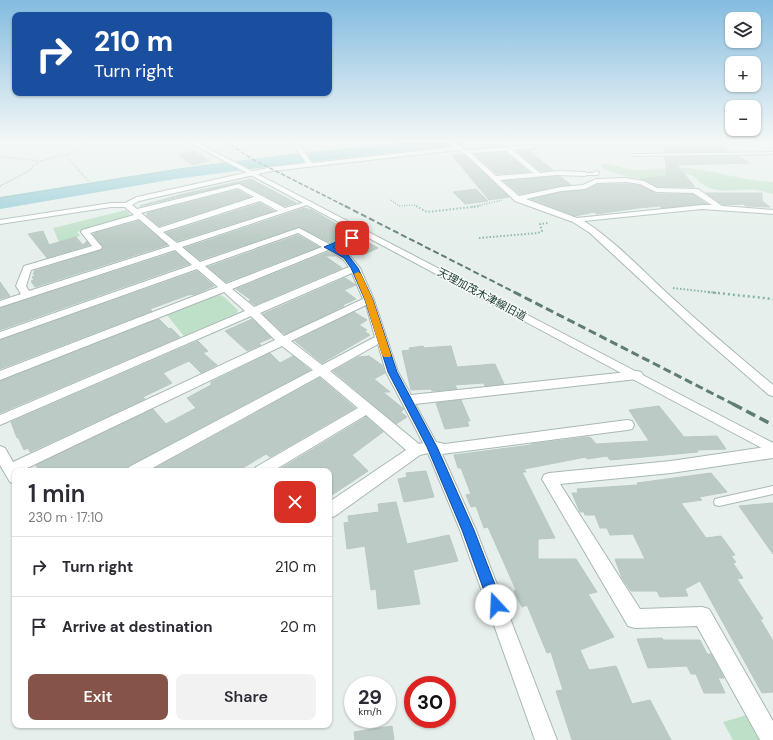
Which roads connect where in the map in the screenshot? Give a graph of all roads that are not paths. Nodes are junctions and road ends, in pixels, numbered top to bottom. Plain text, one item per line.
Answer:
1 (233, 176) edge
2 (255, 176) edge
3 (491, 176) edge
4 (531, 176) edge
5 (494, 178) junction
6 (260, 198) junction
7 (518, 199) junction
8 (309, 203) junction
9 (719, 207) junction
10 (134, 211) junction
11 (284, 211) junction
12 (773, 212) edge
13 (576, 220) junction
14 (0, 222) edge
15 (156, 231) junction
16 (365, 233) junction
17 (176, 247) junction
18 (327, 247) junction
19 (198, 265) junction
20 (355, 268) junction
21 (224, 288) junction
22 (27, 295) junction
23 (369, 300) junction
24 (0, 304) edge
25 (253, 312) junction
26 (0, 336) edge
27 (381, 338) junction
28 (282, 340) junction
29 (321, 370) junction
30 (637, 375) junction
31 (0, 376) edge
32 (773, 392) edge
33 (408, 400) junction
34 (367, 409) junction
35 (0, 420) edge
36 (627, 425) dead end
37 (432, 447) junction
38 (773, 449) edge
39 (416, 450) junction
40 (0, 452) edge
41 (773, 452) edge
42 (25, 468) edge
43 (140, 468) edge
44 (266, 468) edge
45 (12, 472) edge
46 (773, 490) edge
47 (719, 502) dead end
48 (332, 509) edge
49 (546, 740) edge
50 (772, 740) edge

1 - 10 street
2 - 8 street, 天理加茂木津線旧道
3 - 5 street
4 - 5 street
5 - 7 street
6 - 10 street
6 - 11 street
6 - 15 street
7 - 9 street
7 - 13 street
8 - 11 street
8 - 16 street, 天理加茂木津線旧道
9 - 12 street
9 - 13 street
10 - 14 street
10 - 15 street
10 - 22 street
11 - 17 street
13 - 32 street
15 - 17 street
16 - 18 street
16 - 30 street, 天理加茂木津線旧道
17 - 19 street
17 - 22 street
18 - 19 street
18 - 20 street
18 - 21 street
19 - 21 street
19 - 26 street
20 - 23 street
20 - 25 street
21 - 25 street
21 - 31 street
22 - 24 street
23 - 27 street
23 - 28 street
25 - 28 street
25 - 35 street
27 - 29 street
27 - 33 street
28 - 29 street
28 - 42 street
29 - 34 street
29 - 43 street
30 - 33 street
30 - 38 street, 天理加茂木津線旧道
33 - 37 street
34 - 39 street
34 - 44 street
36 - 37 street
37 - 39 street
37 - 49 street
39 - 48 street
40 - 45 street
41 - 50 street
46 - 47 lane

